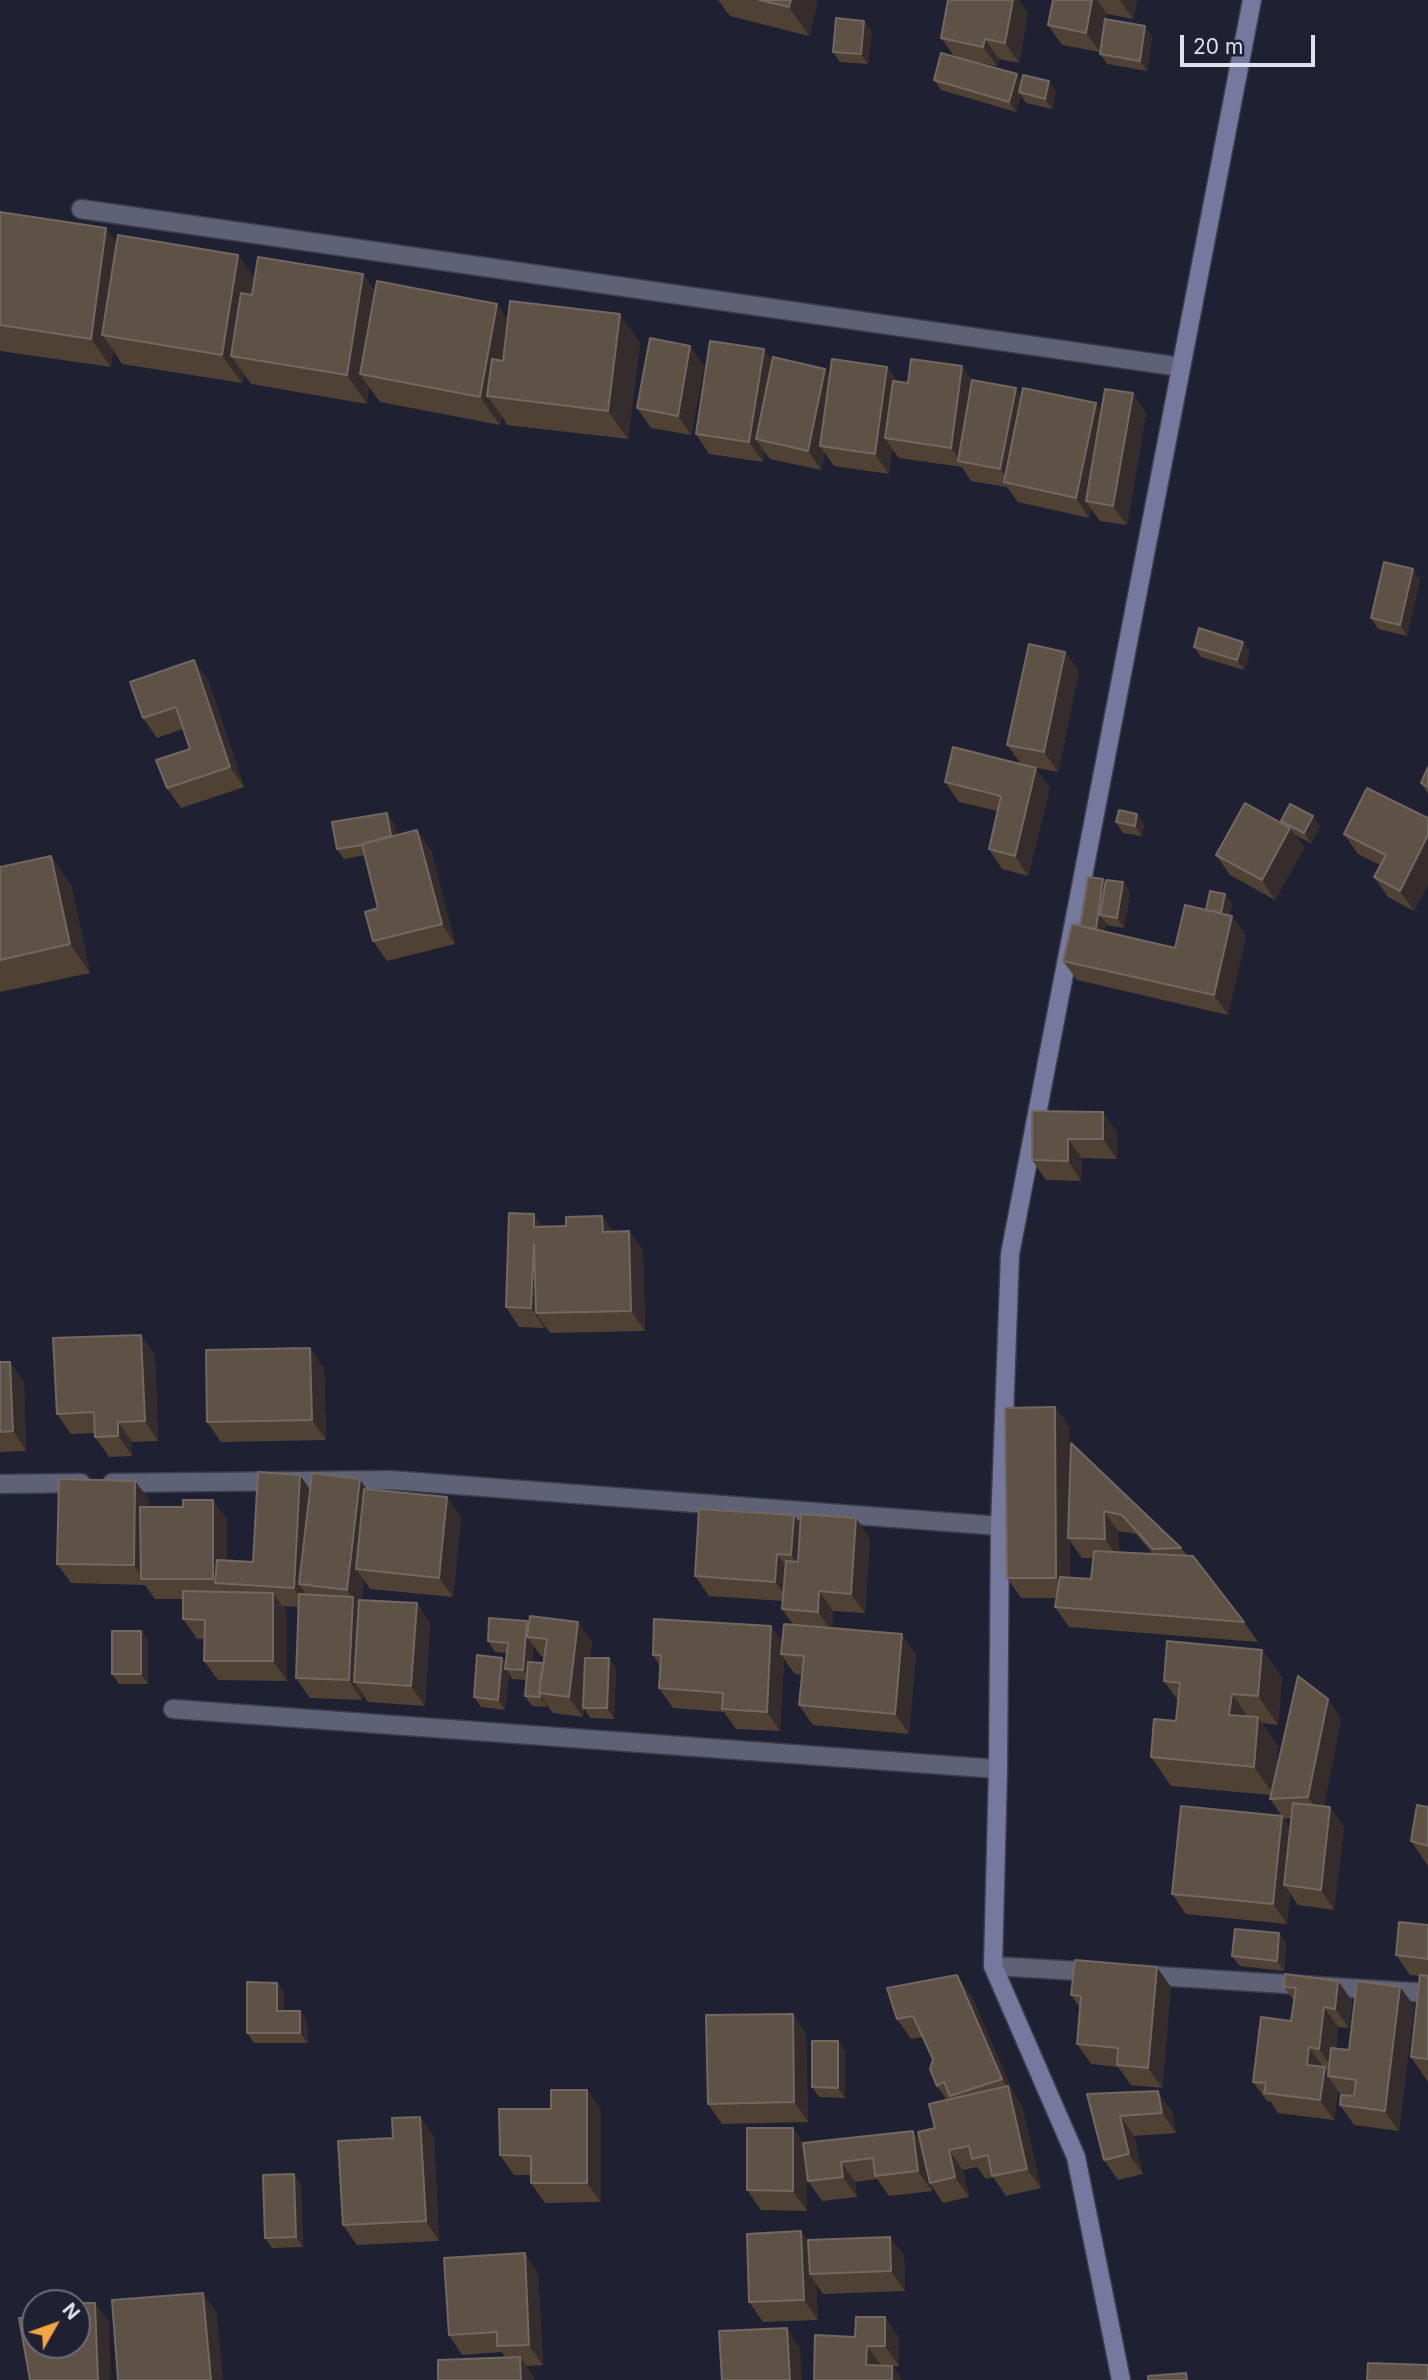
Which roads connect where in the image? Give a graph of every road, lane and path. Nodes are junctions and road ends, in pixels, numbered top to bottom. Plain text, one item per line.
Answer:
1 (1252, 0) edge
2 (81, 209) dead end
3 (1181, 367) junction
4 (0, 1484) edge
5 (1000, 1526) junction
6 (173, 1709) dead end
7 (998, 1769) junction
8 (993, 1966) junction
9 (1428, 1993) edge
10 (1121, 2380) edge

1 - 3 street
2 - 3 street
3 - 5 street
4 - 5 street
5 - 7 street
6 - 7 street
7 - 8 street
8 - 9 street
8 - 10 street

